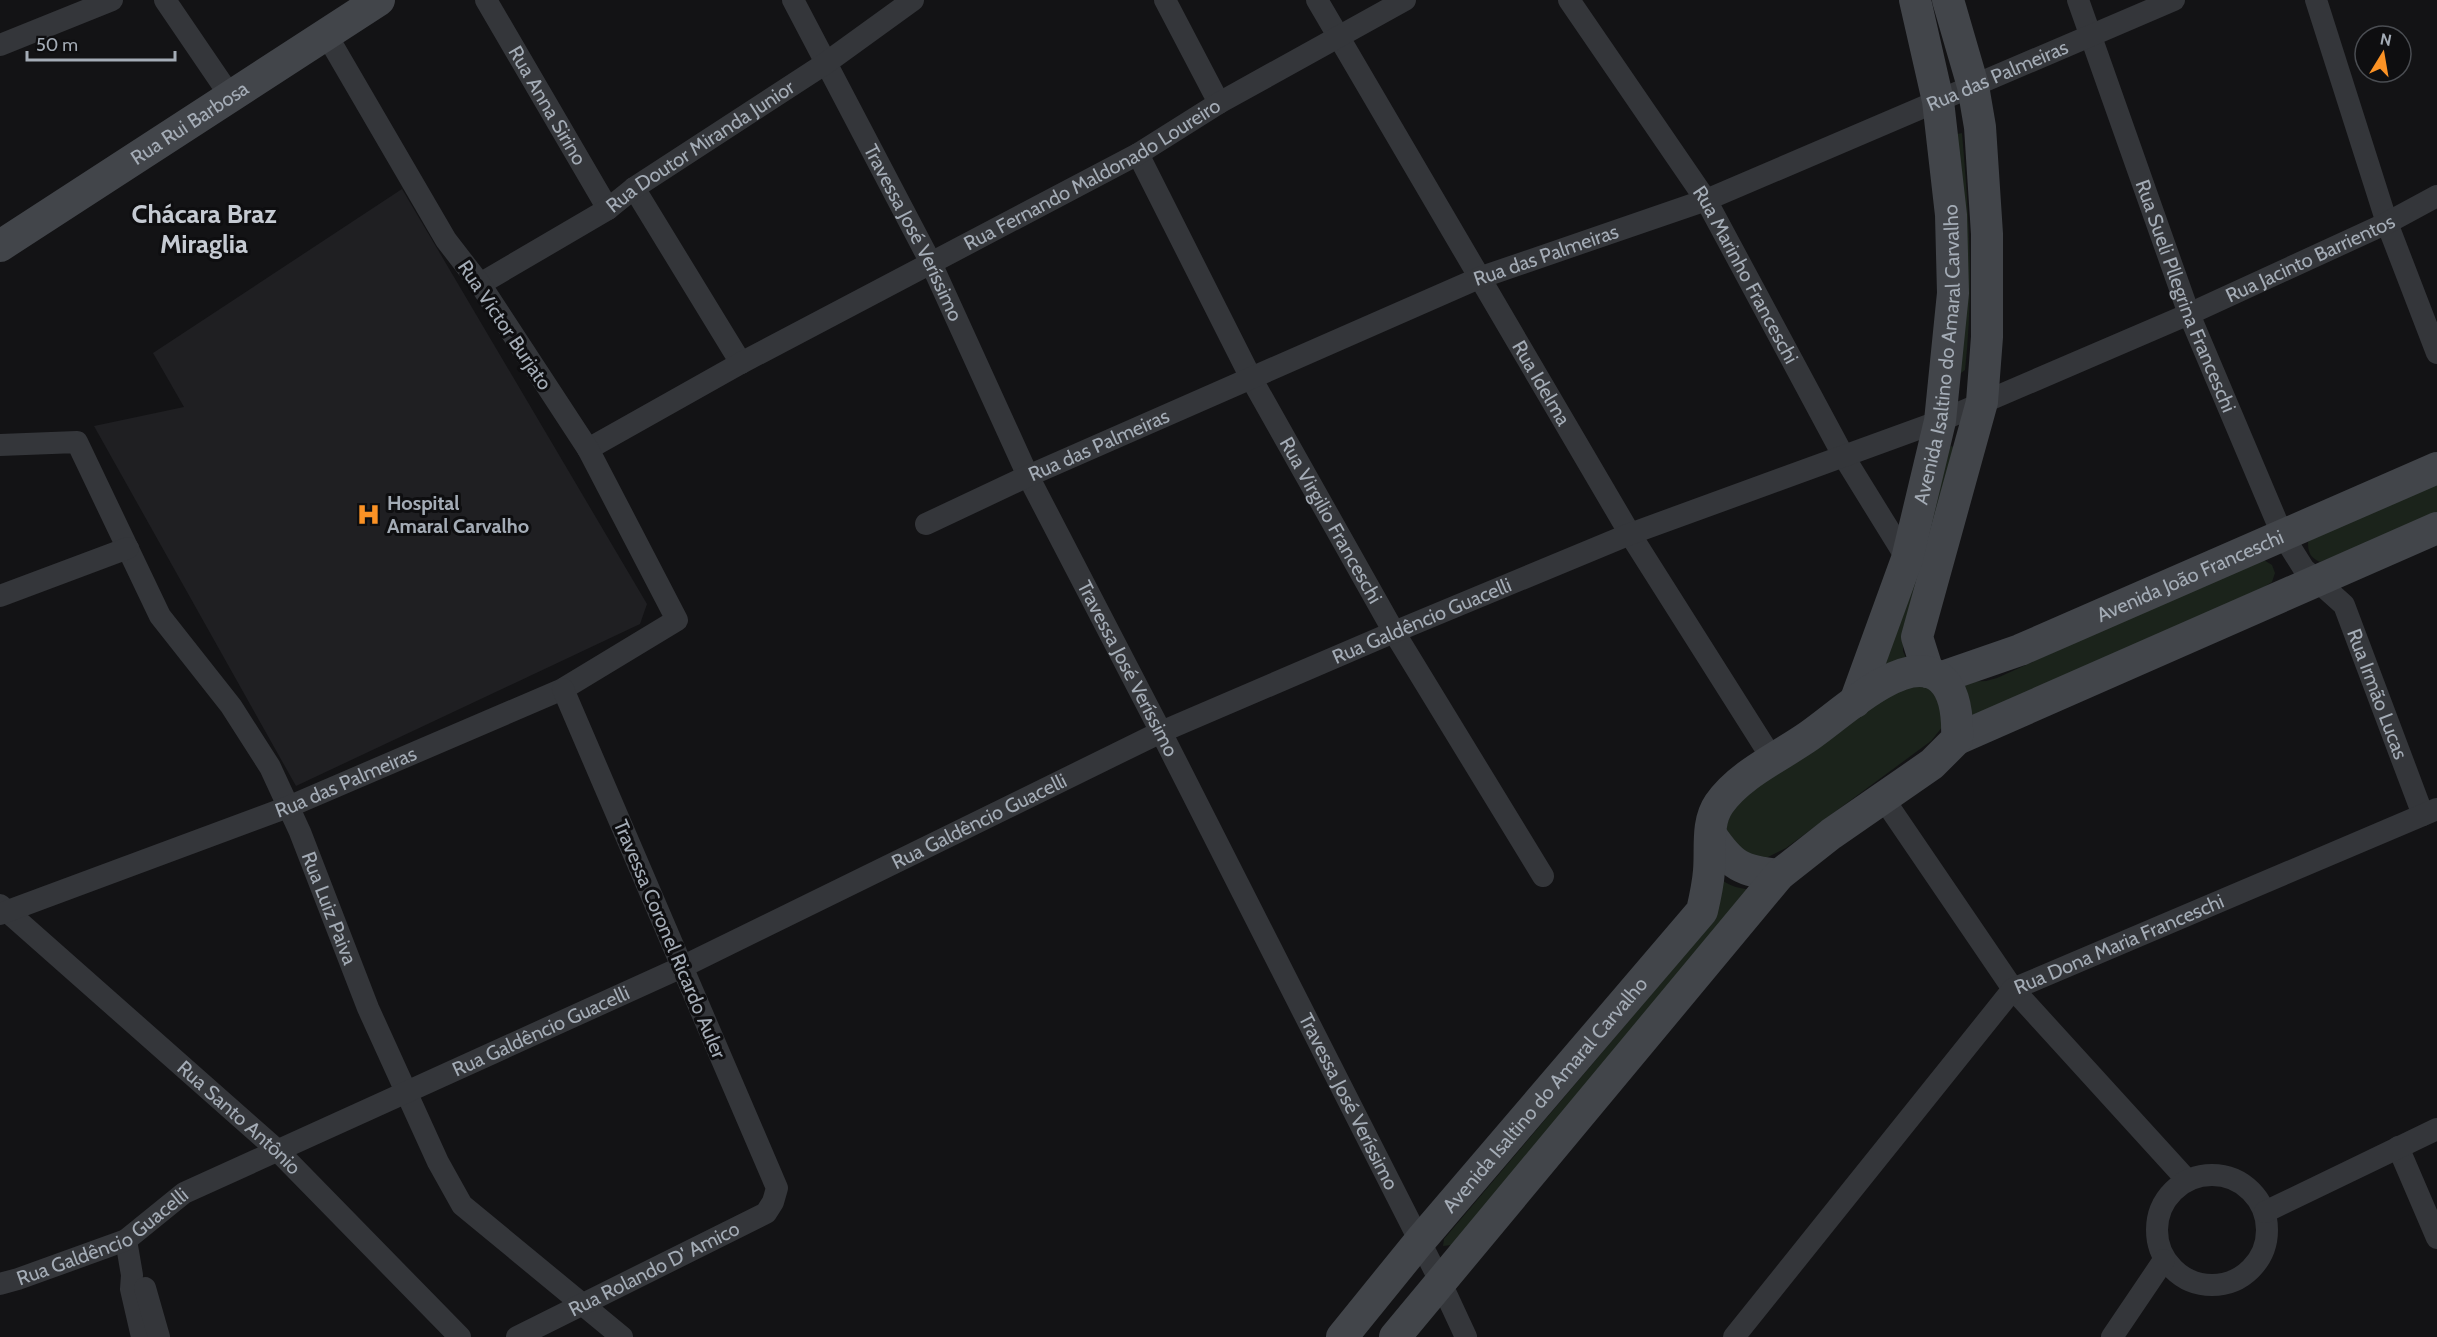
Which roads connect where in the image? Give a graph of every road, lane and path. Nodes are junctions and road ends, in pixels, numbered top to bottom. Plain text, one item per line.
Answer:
1 (112, 0) edge
2 (165, 0) edge
3 (379, 0) edge
4 (486, 0) edge
5 (793, 0) edge
6 (913, 0) edge
7 (1165, 0) edge
8 (1317, 0) edge
9 (1405, 0) edge
10 (1569, 0) edge
11 (1915, 0) edge
12 (1948, 0) edge
13 (2078, 0) edge
14 (2174, 0) edge
15 (2316, 0) edge
16 (326, 34) junction
17 (1338, 36) junction
18 (2091, 36) junction
19 (0, 45) edge
20 (826, 63) junction
21 (1973, 86) junction
22 (231, 97) junction
23 (1938, 101) junction
24 (1219, 103) junction
25 (1138, 154) junction
26 (634, 188) junction
27 (2437, 196) edge
28 (1706, 200) junction
29 (608, 209) junction
30 (2387, 223) junction
31 (0, 246) edge
32 (931, 263) junction
33 (1479, 278) junction
34 (480, 284) junction
35 (2189, 314) junction
36 (2437, 353) edge
37 (741, 363) junction
38 (1251, 378) junction
39 (1982, 402) junction
40 (1940, 421) junction
41 (0, 446) edge
42 (588, 449) junction
43 (1844, 457) junction
44 (2437, 468) edge
45 (1028, 476) junction
46 (926, 525) dead end
47 (2437, 528) edge
48 (1629, 534) junction
49 (2282, 534) junction
50 (128, 548) junction
51 (1907, 560) junction
52 (2316, 582) junction
53 (0, 596) edge
54 (677, 620) joint
55 (1394, 632) junction
56 (1935, 674) junction
57 (563, 689) junction
58 (1855, 702) junction
59 (1161, 732) junction
60 (1957, 739) junction
61 (1773, 760) junction
62 (1883, 798) junction
63 (288, 807) junction
64 (2430, 812) edge
65 (1711, 835) junction
66 (1779, 875) junction
67 (1543, 876) dead end
68 (1, 910) edge
69 (682, 967) junction
70 (2013, 989) junction
71 (406, 1092) junction
72 (2437, 1129) edge
73 (2397, 1147) junction
74 (277, 1150) junction
75 (2187, 1180) junction
76 (777, 1188) joint
77 (2265, 1212) junction
78 (2437, 1238) edge
79 (126, 1240) junction
80 (1419, 1242) junction
81 (2164, 1260) junction
82 (132, 1275) junction
83 (1440, 1281) junction
84 (0, 1284) edge
85 (583, 1304) junction
86 (142, 1337) edge
87 (159, 1337) edge
88 (460, 1337) edge
89 (517, 1337) edge
90 (622, 1337) edge
91 (1342, 1337) edge
92 (1395, 1337) edge
93 (1466, 1337) edge
94 (1734, 1337) edge
95 (2112, 1337) edge

1 - 19 street
2 - 22 street
3 - 16 main road, Rua Rui Barbosa
4 - 29 street, Rua Anna Sirino
5 - 20 street, Travessa José Veríssimo
6 - 20 street, Rua Doutor Miranda Junior
7 - 24 street
8 - 17 street, Rua Idelma
9 - 17 street, Rua Fernando Maldonado Loureiro
10 - 28 street, Rua Marinho Franceschi
11 - 23 main road, Avenida Isaltino do Amaral Carvalho
12 - 21 main road, Avenida Isaltino do Amaral Carvalho
13 - 18 street, Rua Sueli Pllegrina Franceschi
14 - 18 street, Rua das Palmeiras
15 - 30 street
16 - 22 main road, Rua Rui Barbosa
16 - 34 street, Rua Victor Burjato
17 - 24 street, Rua Fernando Maldonado Loureiro
17 - 33 street, Rua Idelma
18 - 21 street, Rua das Palmeiras
18 - 35 street, Rua Sueli Pllegrina Franceschi
20 - 26 street, Rua Doutor Miranda Junior
20 - 32 street, Travessa José Veríssimo
21 - 23 street, Rua das Palmeiras
21 - 39 main road, Avenida Isaltino do Amaral Carvalho
22 - 31 main road, Rua Rui Barbosa
23 - 28 street, Rua das Palmeiras
23 - 40 main road, Avenida Isaltino do Amaral Carvalho
24 - 25 street, Rua Fernando Maldonado Loureiro
25 - 32 street, Rua Fernando Maldonado Loureiro
25 - 38 street, Rua Virgilio Franceschi
26 - 29 street, Rua Doutor Miranda Junior
26 - 37 street
27 - 30 street, Rua Jacinto Barrientos
28 - 33 street, Rua das Palmeiras
28 - 43 street, Rua Marinho Franceschi
29 - 34 street, Rua Doutor Miranda Junior
30 - 35 street, Rua Jacinto Barrientos
30 - 36 street
32 - 37 street, Rua Fernando Maldonado Loureiro
32 - 45 street, Travessa José Veríssimo
33 - 38 street, Rua das Palmeiras
33 - 48 street, Rua Idelma
34 - 42 street, Rua Victor Burjato
35 - 39 street, Rua Jacinto Barrientos
35 - 49 street, Rua Sueli Pllegrina Franceschi
37 - 42 street, Rua Fernando Maldonado Loureiro
38 - 45 street, Rua das Palmeiras
38 - 55 street, Rua Virgilio Franceschi
39 - 40 street, Rua Galdêncio Guacelli
39 - 56 main road, Avenida Isaltino do Amaral Carvalho
40 - 43 street, Rua Galdêncio Guacelli
40 - 51 main road, Avenida Isaltino do Amaral Carvalho
41 - 50 street, Rua Luiz Paiva
42 - 54 street, Rua Victor Burjato
43 - 48 street, Rua Galdêncio Guacelli
43 - 51 street, Rua Marinho Franceschi
44 - 49 main road, Avenida João Franceschi
45 - 46 street, Rua das Palmeiras
45 - 59 street, Travessa José Veríssimo
47 - 52 main road
48 - 55 street, Rua Galdêncio Guacelli
48 - 61 street, Rua Idelma
49 - 52 street, Rua Sueli Pllegrina Franceschi
49 - 56 main road, Avenida João Franceschi
50 - 53 street
50 - 63 street, Rua Luiz Paiva
51 - 58 main road, Avenida Isaltino do Amaral Carvalho
52 - 60 main road
52 - 64 street, Rua Irmão Lucas
54 - 57 street, Rua das Palmeiras
55 - 59 street, Rua Galdêncio Guacelli
55 - 67 street, Rua Virgilio Franceschi
56 - 58 main road, Avenida João Franceschi
56 - 60 main road, Avenida Isaltino do Amaral Carvalho
57 - 63 street, Rua das Palmeiras
57 - 69 street, Travessa Coronel Ricardo Auler
58 - 61 main road, Avenida João Franceschi
59 - 69 street, Rua Galdêncio Guacelli
59 - 80 street, Travessa José Veríssimo
60 - 62 main road, Avenida Isaltino do Amaral Carvalho
61 - 65 main road, Avenida Isaltino do Amaral Carvalho
62 - 66 main road, Avenida Isaltino do Amaral Carvalho
62 - 70 street
63 - 68 street, Rua das Palmeiras
63 - 71 street, Rua Luiz Paiva
64 - 70 street, Rua Dona Maria Franceschi
65 - 66 main road
65 - 80 main road, Avenida Isaltino do Amaral Carvalho
66 - 83 main road, Avenida Isaltino do Amaral Carvalho
68 - 74 street, Rua Santo Antônio
69 - 71 street, Rua Galdêncio Guacelli
69 - 76 street, Travessa Coronel Ricardo Auler
70 - 75 street
70 - 94 street, Rua Dona Maria Franceschi
71 - 74 street, Rua Galdêncio Guacelli
71 - 85 street, Rua Luiz Paiva
72 - 73 street
73 - 77 street
73 - 78 street
74 - 79 street, Rua Galdêncio Guacelli
74 - 88 street, Rua Santo Antônio
75 - 77 street
75 - 81 street
76 - 85 street, Rua Rolando D' Amico
77 - 81 street
79 - 82 street
79 - 84 street, Rua Galdêncio Guacelli
80 - 83 street, Travessa José Veríssimo
80 - 91 main road, Avenida Isaltino do Amaral Carvalho
81 - 95 street
82 - 86 street
82 - 87 street
83 - 92 main road, Avenida Isaltino do Amaral Carvalho
83 - 93 street, Travessa José Veríssimo
85 - 89 street, Rua Rolando D' Amico
85 - 90 street, Rua Luiz Paiva

